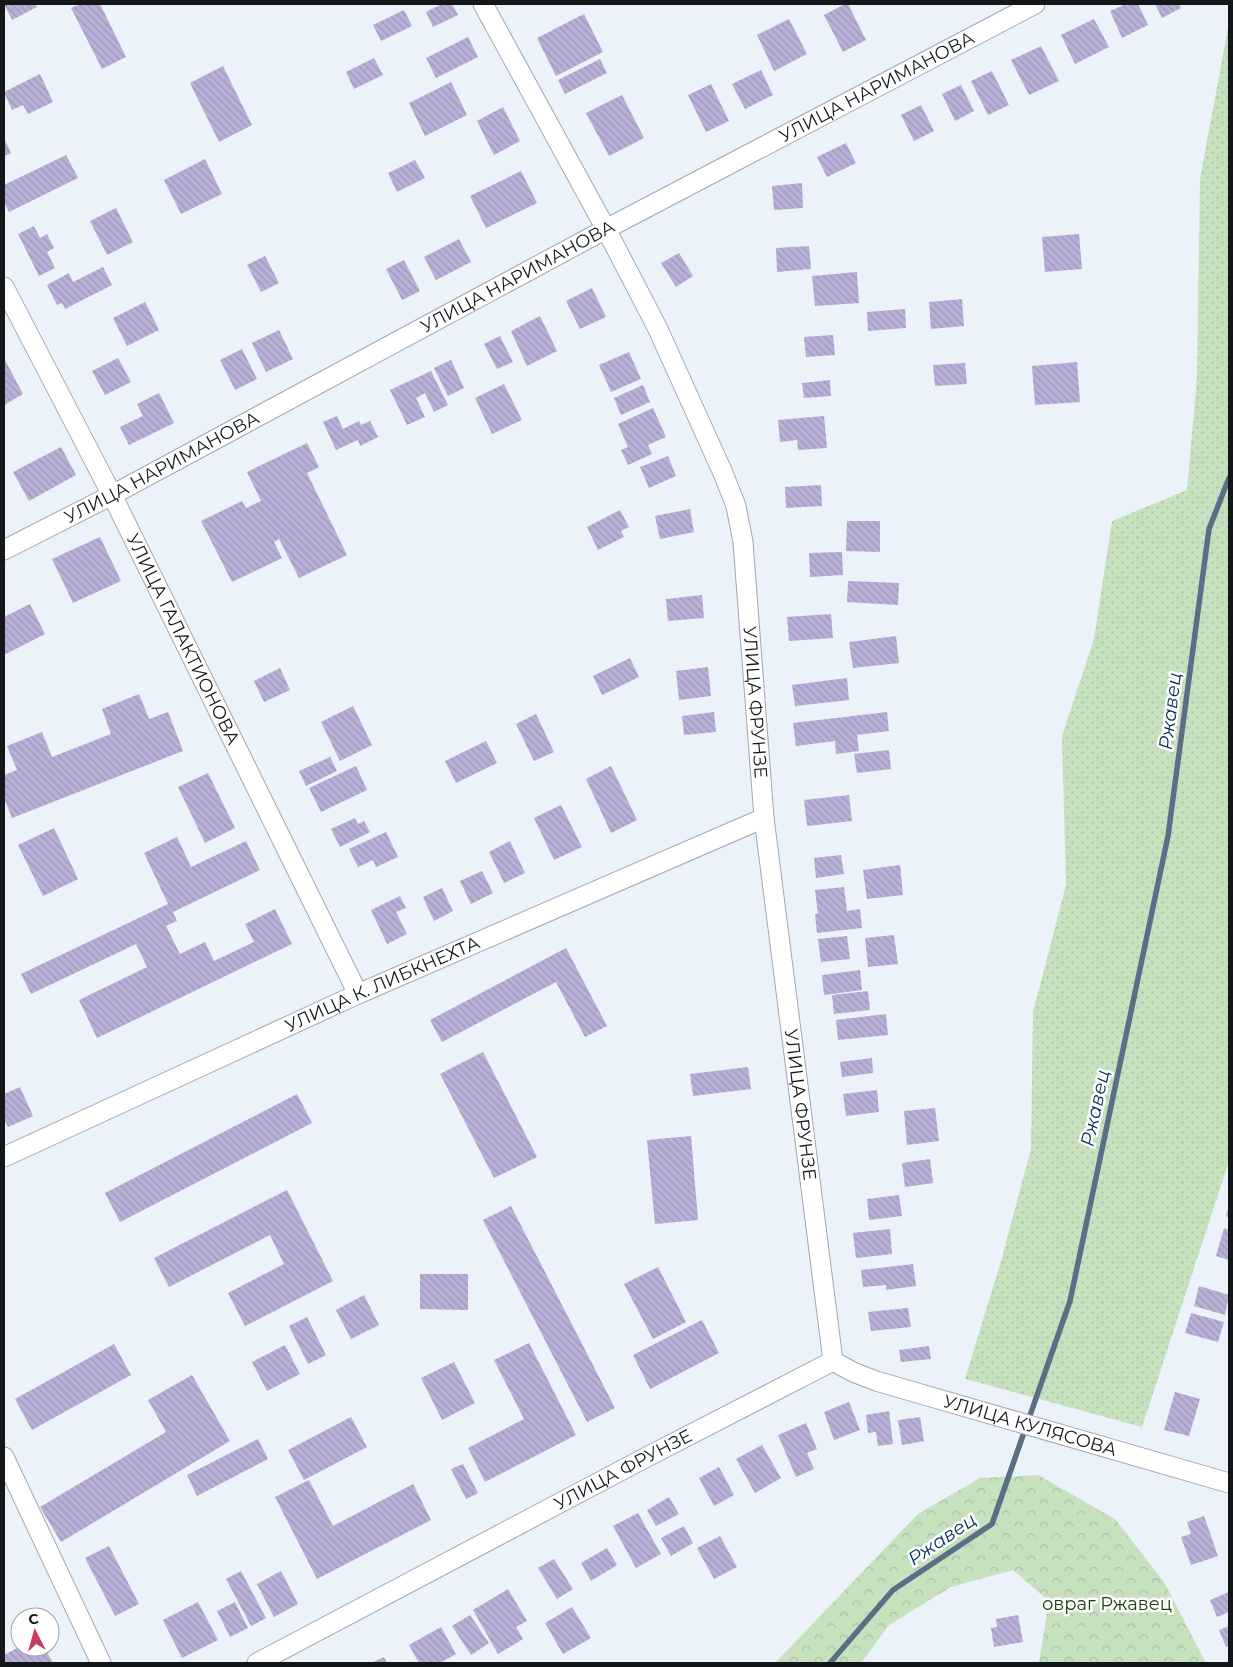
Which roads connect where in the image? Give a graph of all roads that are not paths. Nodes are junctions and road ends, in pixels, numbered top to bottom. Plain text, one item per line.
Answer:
1 (483, 4) edge
2 (1035, 4) edge
3 (606, 229) junction
4 (4, 287) edge
5 (112, 496) junction
6 (4, 550) edge
7 (764, 818) junction
8 (358, 994) junction
9 (4, 1157) edge
10 (833, 1361) junction
11 (4, 1458) edge
12 (1229, 1483) edge
13 (101, 1663) edge
14 (257, 1663) edge

1 - 3 street, УЛИЦА ФРУНЗЕ
2 - 3 street, УЛИЦА НАРИМАНОВА
3 - 5 street, УЛИЦА НАРИМАНОВА
3 - 7 street, УЛИЦА ФРУНЗЕ
4 - 5 street, УЛИЦА ГАЛАКТИОНОВА
5 - 6 street, УЛИЦА НАРИМАНОВА
5 - 8 street, УЛИЦА ГАЛАКТИОНОВА
7 - 8 street, УЛИЦА К. ЛИБКНЕХТА
7 - 10 street, УЛИЦА ФРУНЗЕ
8 - 9 street, УЛИЦА К. ЛИБКНЕХТА
10 - 12 street, УЛИЦА КУЛЯСОВА
10 - 14 street, УЛИЦА ФРУНЗЕ
11 - 13 street

